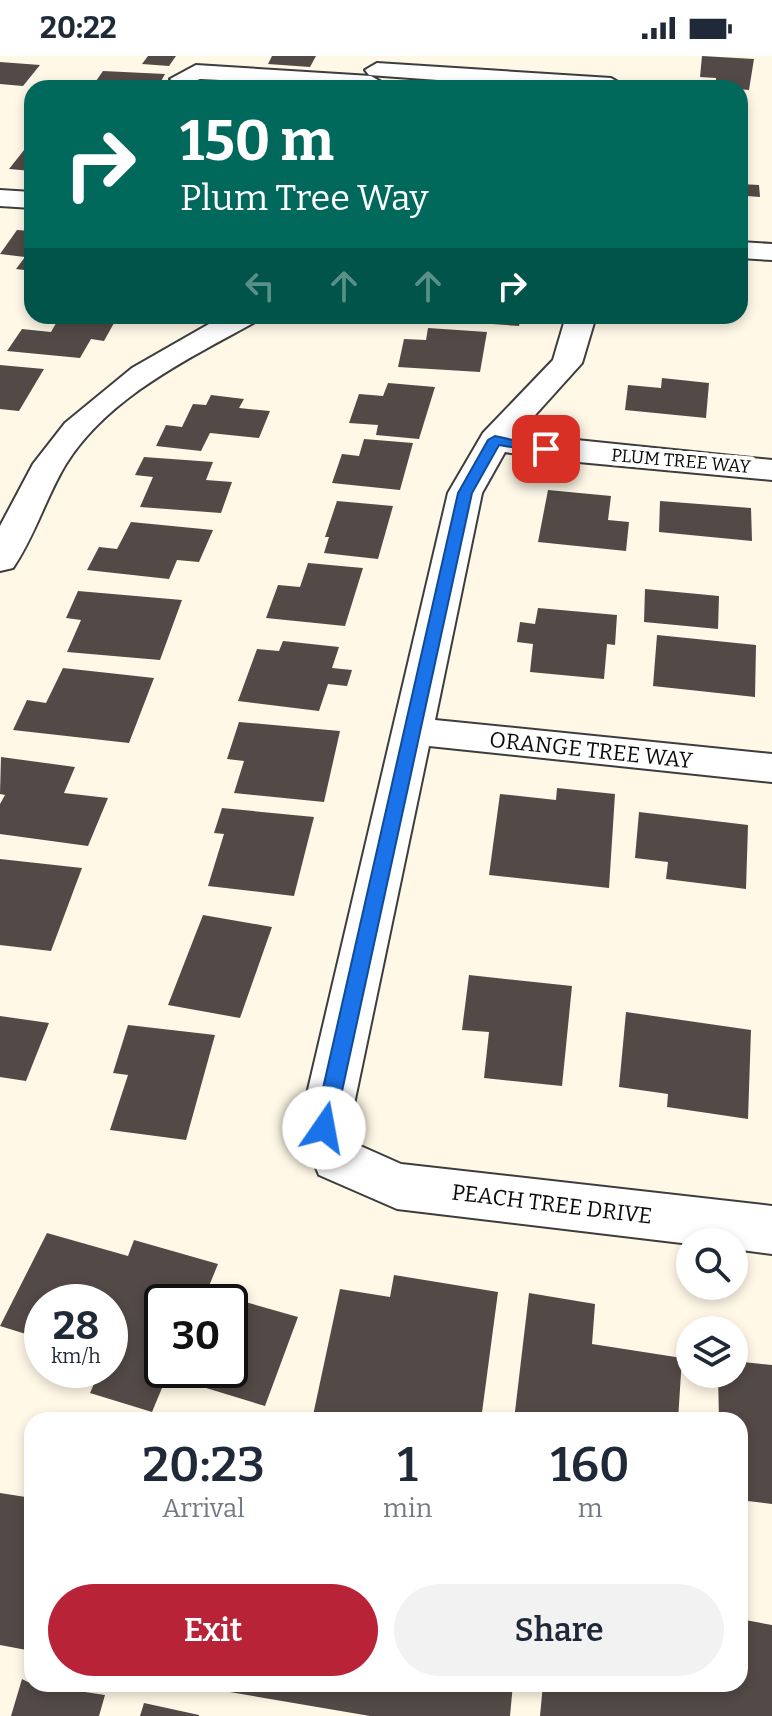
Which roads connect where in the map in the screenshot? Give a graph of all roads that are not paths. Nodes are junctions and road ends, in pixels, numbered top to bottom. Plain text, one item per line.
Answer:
1 (190, 71) dead end
2 (375, 74) edge
3 (504, 80) edge
4 (0, 198) edge
5 (24, 200) edge
6 (748, 250) edge
7 (772, 252) edge
8 (231, 324) edge
9 (579, 324) edge
10 (495, 440) junction
11 (772, 470) edge
12 (0, 560) edge
13 (411, 731) junction
14 (772, 768) edge
15 (772, 1230) edge

1 - 2 street
2 - 3 street
4 - 5 street
6 - 7 street
8 - 12 street
9 - 10 street
10 - 11 street, PLUM TREE WAY
10 - 13 street
13 - 14 street, ORANGE TREE WAY
13 - 15 street, PEACH TREE DRIVE

